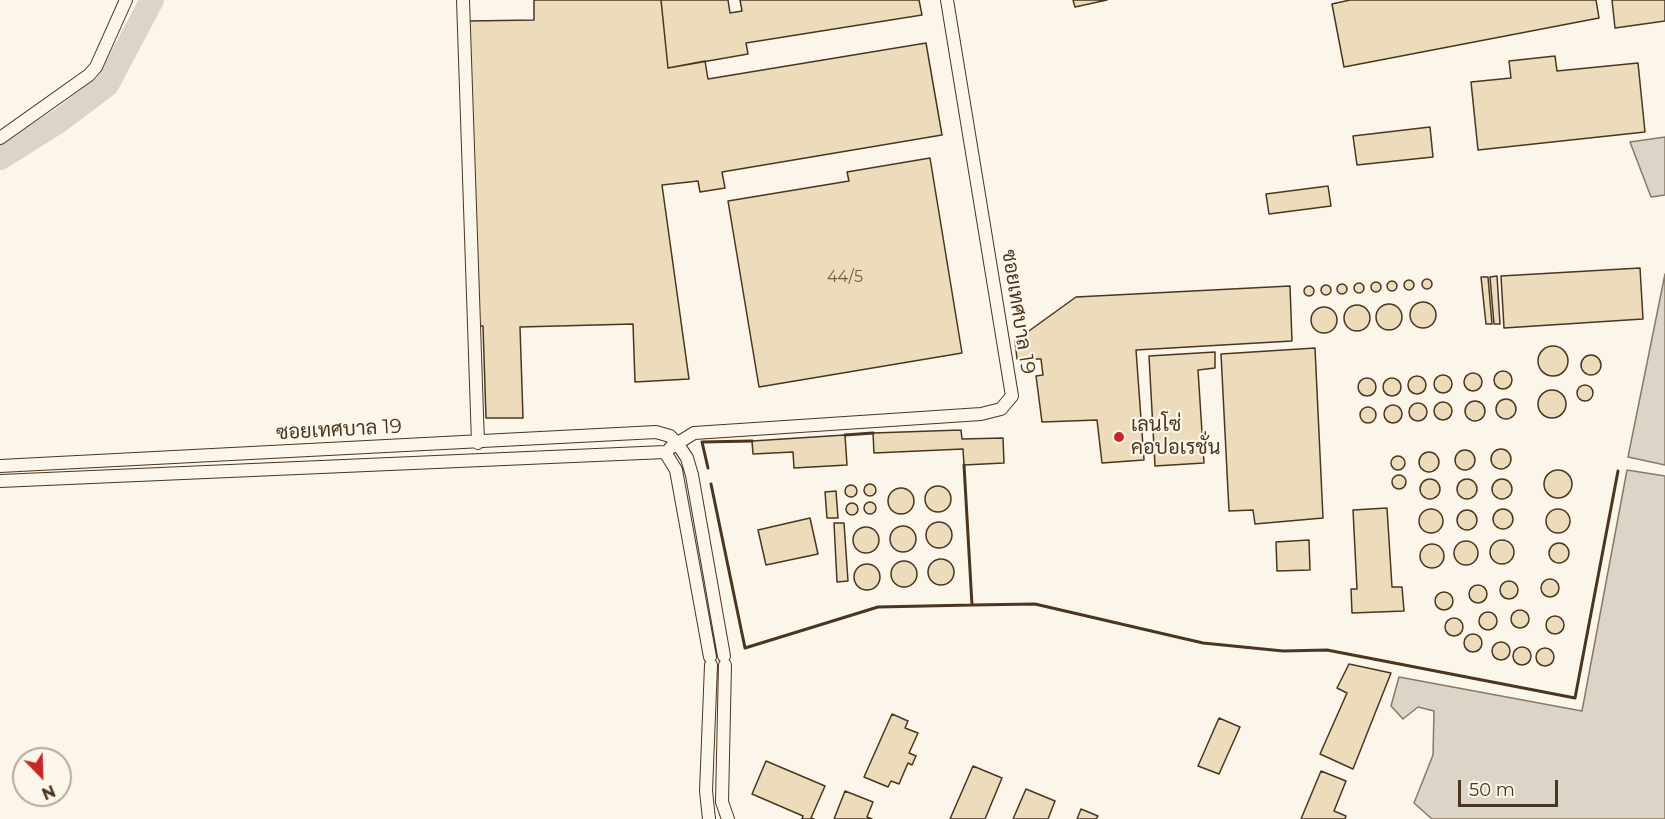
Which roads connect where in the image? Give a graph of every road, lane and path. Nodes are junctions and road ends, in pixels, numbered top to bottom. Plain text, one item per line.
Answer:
1 (126, 0) edge
2 (463, 0) edge
3 (947, 0) edge
4 (0, 138) edge
5 (478, 443) junction
6 (676, 443) junction
7 (665, 452) junction
8 (0, 466) edge
9 (0, 481) edge
10 (710, 819) edge
11 (728, 819) edge

1 - 4 street
2 - 5 street
3 - 6 street, ซอยเทศบาล 19
5 - 6 street, ซอยเทศบาล 19
5 - 8 street, ซอยเทศบาล 19
6 - 7 street, ซอยเทศบาล 19
6 - 11 street
7 - 9 street, ซอยเทศบาล 19
7 - 10 street

